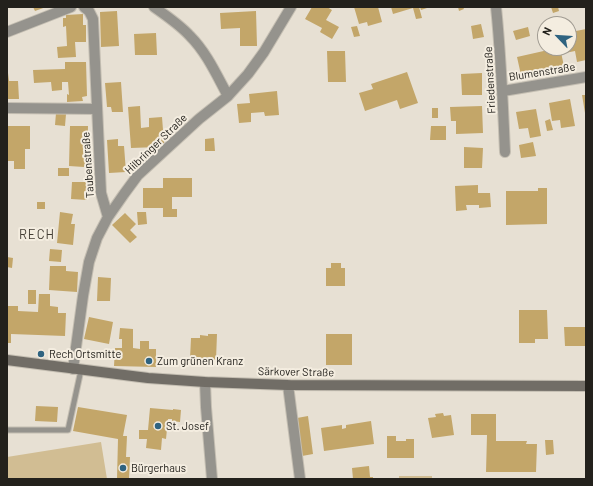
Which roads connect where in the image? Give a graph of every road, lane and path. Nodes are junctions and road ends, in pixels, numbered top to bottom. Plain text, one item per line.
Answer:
1 (71, 7) edge
2 (84, 7) edge
3 (154, 7) edge
4 (291, 7) edge
5 (496, 7) edge
6 (7, 32) edge
7 (586, 77) edge
8 (503, 91) junction
9 (228, 96) junction
10 (7, 108) edge
11 (97, 110) junction
12 (505, 152) dead end
13 (108, 217) junction
14 (7, 360) edge
15 (77, 369) junction
16 (205, 382) junction
17 (288, 385) junction
18 (586, 386) edge
19 (7, 430) edge
20 (212, 479) edge
21 (300, 479) edge

1 - 6 street
2 - 11 street, Taubenstraße
3 - 9 street
4 - 9 street, Hilbringer Straße
5 - 8 street, Friedenstraße
7 - 8 street, Blumenstraße
8 - 12 street, Friedenstraße
9 - 13 street, Hilbringer Straße
10 - 11 street
11 - 13 street, Taubenstraße
13 - 15 street, Hilbringer Straße
14 - 15 main road, Särkover Straße
15 - 16 main road, Särkover Straße
15 - 19 lane
16 - 17 main road, Särkover Straße
16 - 20 street
17 - 18 main road, Särkover Straße
17 - 21 street

